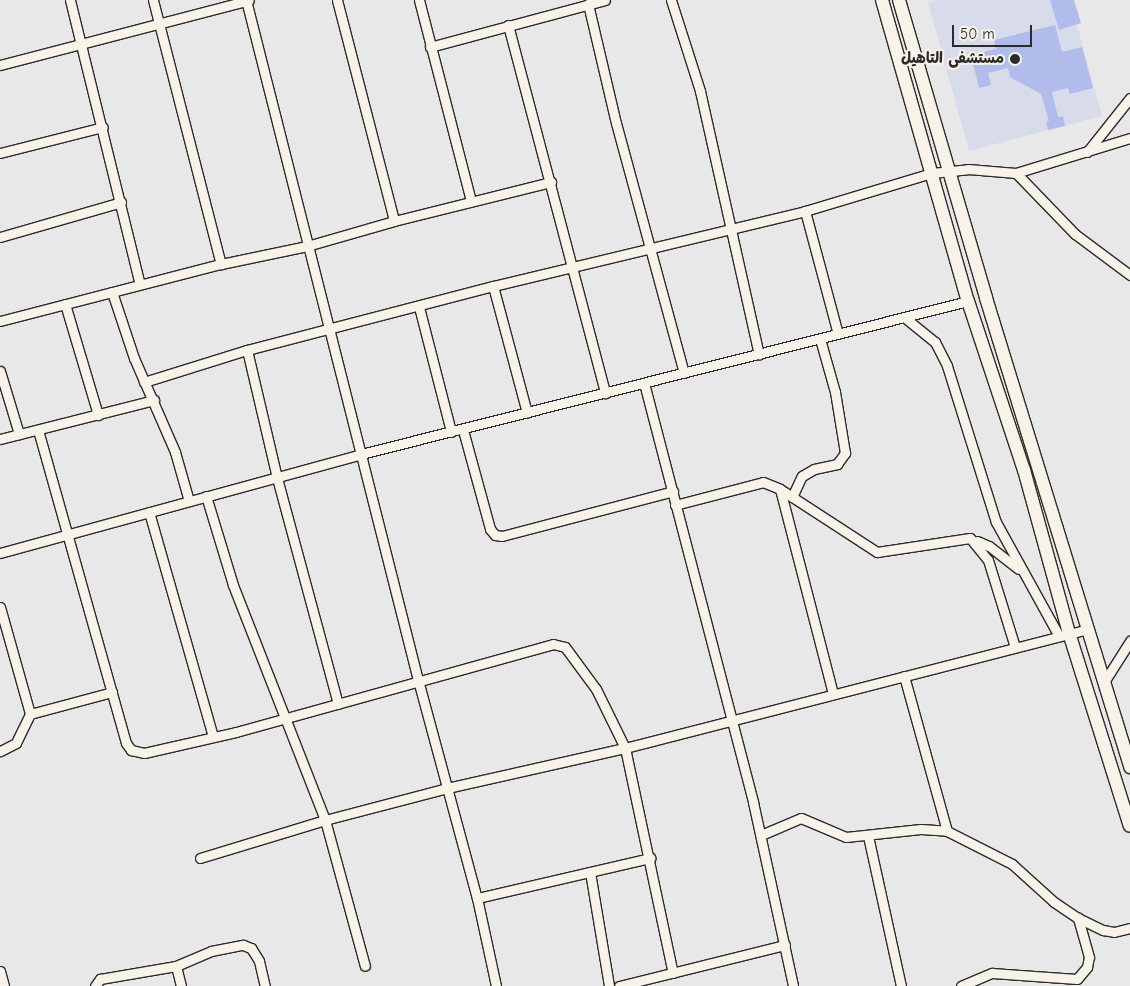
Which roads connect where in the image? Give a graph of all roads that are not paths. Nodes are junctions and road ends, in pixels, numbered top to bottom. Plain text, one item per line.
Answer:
1 (70, 0) edge
2 (153, 0) edge
3 (247, 0) edge
4 (337, 0) edge
5 (418, 0) edge
6 (605, 0) edge
7 (671, 0) edge
8 (882, 0) edge
9 (900, 0) edge
10 (588, 4) junction
11 (160, 23) junction
12 (508, 25) junction
13 (81, 43) junction
14 (430, 47) junction
15 (0, 65) edge
16 (1130, 98) edge
17 (103, 127) junction
18 (1130, 138) edge
19 (1086, 152) junction
20 (0, 153) edge
21 (948, 170) junction
22 (932, 173) junction
23 (1016, 173) junction
24 (551, 182) junction
25 (472, 201) junction
26 (121, 202) junction
27 (805, 211) junction
28 (394, 221) junction
29 (730, 228) junction
30 (0, 237) edge
31 (307, 246) junction
32 (649, 246) junction
33 (221, 264) junction
34 (571, 267) junction
35 (1130, 275) edge
36 (140, 284) junction
37 (493, 286) junction
38 (112, 292) junction
39 (968, 301) junction
40 (65, 304) junction
41 (419, 307) junction
42 (904, 316) junction
43 (0, 321) edge
44 (332, 330) junction
45 (838, 334) junction
46 (820, 339) junction
47 (247, 350) junction
48 (759, 354) junction
49 (0, 371) edge
50 (684, 373) junction
51 (144, 382) junction
52 (644, 383) junction
53 (605, 393) junction
54 (154, 400) junction
55 (527, 413) junction
56 (98, 415) junction
57 (38, 430) junction
58 (463, 430) junction
59 (451, 432) junction
60 (19, 434) junction
61 (0, 439) edge
62 (361, 454) junction
63 (277, 478) junction
64 (780, 489) junction
65 (673, 491) junction
66 (206, 496) junction
67 (792, 497) junction
68 (189, 501) junction
69 (675, 505) junction
70 (149, 512) junction
71 (68, 535) junction
72 (970, 538) junction
73 (0, 554) edge
74 (1021, 571) junction
75 (0, 607) edge
76 (1088, 629) junction
77 (1064, 635) junction
78 (1130, 641) edge
79 (1015, 648) junction
80 (904, 676) junction
81 (418, 680) junction
82 (1104, 682) junction
83 (112, 692) junction
84 (833, 694) junction
85 (338, 704) junction
86 (30, 714) junction
87 (286, 719) junction
88 (731, 720) junction
89 (213, 737) junction
90 (625, 748) junction
91 (0, 751) edge
92 (1130, 766) edge
93 (447, 788) junction
94 (325, 820) junction
95 (1130, 826) edge
96 (947, 831) junction
97 (761, 835) junction
98 (868, 836) junction
99 (200, 858) dead end
100 (650, 858) junction
101 (590, 872) junction
102 (477, 898) junction
103 (1078, 918) junction
104 (1130, 928) edge
105 (785, 945) junction
106 (176, 966) junction
107 (365, 966) dead end
108 (0, 970) edge
109 (673, 973) junction
110 (4, 986) edge
111 (95, 986) edge
112 (181, 986) edge
113 (265, 986) edge
114 (496, 986) edge
115 (608, 986) edge
116 (619, 986) edge
117 (793, 986) edge
118 (902, 986) edge
119 (961, 986) edge

1 - 13 street
2 - 11 street
3 - 11 street
3 - 31 street
4 - 28 street
5 - 14 street
6 - 10 street
7 - 29 street
8 - 22 main road
9 - 21 main road
10 - 12 street
10 - 32 street
11 - 13 street
11 - 33 street
12 - 14 street
12 - 24 street
13 - 15 street
13 - 17 street
14 - 25 street
16 - 19 street
17 - 20 street
17 - 26 street
18 - 19 street
19 - 23 street
21 - 22 street
21 - 23 street
21 - 76 main road
22 - 27 street
22 - 39 main road
23 - 35 street
24 - 25 street
24 - 34 street
25 - 28 street
26 - 30 street
26 - 36 street
27 - 29 street
27 - 45 street
28 - 31 street
29 - 32 street
29 - 48 street
31 - 33 street
31 - 44 street
32 - 34 street
32 - 50 street
33 - 36 street
34 - 37 street
34 - 53 street
36 - 38 street
37 - 41 street
37 - 55 street
38 - 40 street
38 - 51 street
39 - 42 street
39 - 77 main road
40 - 43 street
40 - 56 street
41 - 44 street
41 - 59 street
42 - 45 street
42 - 74 street
44 - 47 street
44 - 62 street
45 - 46 street
46 - 48 street
46 - 67 street
47 - 51 street
47 - 63 street
48 - 50 street
49 - 60 street
50 - 52 street
51 - 54 street
52 - 53 street
52 - 65 street
53 - 55 street
54 - 56 street
54 - 68 street
55 - 58 street
56 - 57 street
57 - 60 street
57 - 71 street
58 - 59 street
58 - 65 street
59 - 62 street
60 - 61 street
62 - 63 street
62 - 81 street
63 - 66 street
63 - 85 street
64 - 67 street
64 - 69 street
64 - 84 street
65 - 69 street
66 - 68 street
66 - 87 street
67 - 72 street
68 - 70 street
69 - 88 street
70 - 71 street
70 - 89 street
71 - 73 street
71 - 83 street
72 - 74 street
72 - 79 street
74 - 77 street
75 - 86 street
76 - 77 street
76 - 82 main road
77 - 79 street
77 - 95 main road
78 - 82 street
79 - 80 street
80 - 84 street
80 - 96 street
81 - 85 street
81 - 90 street
81 - 93 street
82 - 92 main road
83 - 86 street
83 - 89 street
84 - 88 street
85 - 87 street
86 - 91 street
87 - 89 street
87 - 94 street
88 - 90 street
88 - 97 street
90 - 93 street
90 - 100 street
93 - 94 street
93 - 102 street
94 - 99 street
94 - 107 street
96 - 98 street
96 - 103 street
97 - 98 street
97 - 105 street
98 - 118 street
100 - 101 street
100 - 109 street
101 - 102 street
101 - 115 street
102 - 114 street
103 - 104 street
103 - 119 street
105 - 109 street
105 - 117 street
106 - 111 street
106 - 112 street
106 - 113 street
108 - 110 street
109 - 116 street

